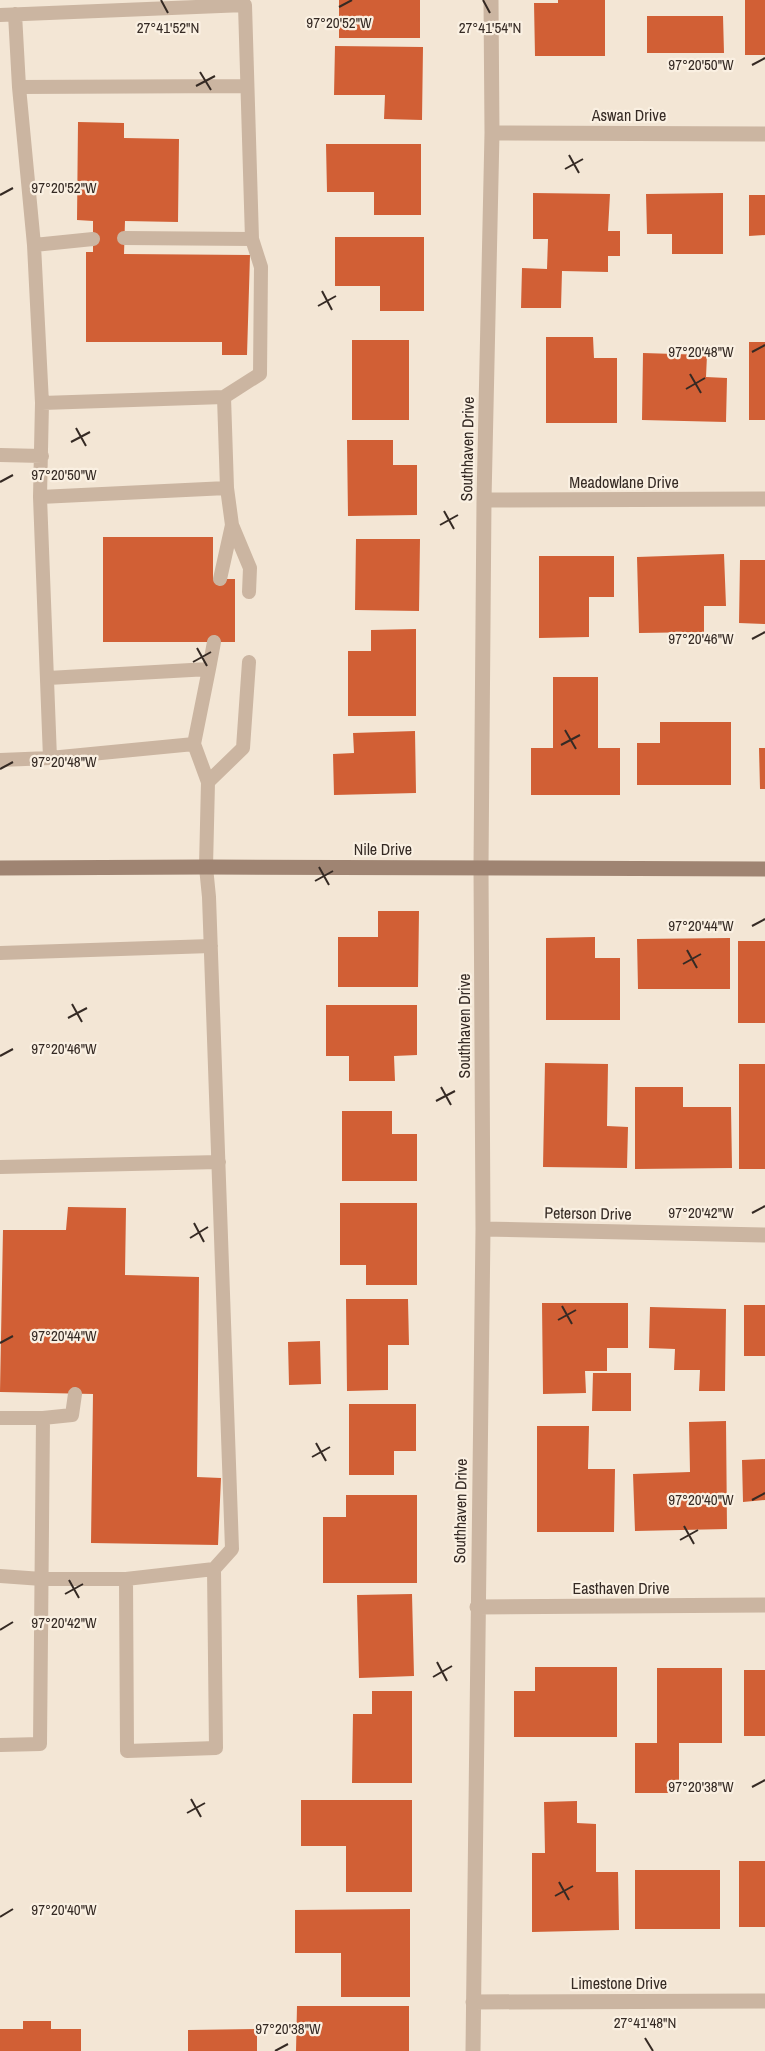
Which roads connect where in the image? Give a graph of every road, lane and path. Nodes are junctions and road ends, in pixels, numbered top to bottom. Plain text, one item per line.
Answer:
1 (491, 0) edge
2 (15, 14) junction
3 (0, 15) edge
4 (246, 86) junction
5 (19, 87) junction
6 (492, 133) junction
7 (765, 134) edge
8 (124, 238) dead end
9 (93, 239) dead end
10 (252, 239) junction
11 (34, 245) junction
12 (224, 397) junction
13 (42, 403) junction
14 (0, 455) edge
15 (42, 456) junction
16 (226, 488) junction
17 (40, 497) junction
18 (765, 499) edge
19 (484, 500) junction
20 (232, 525) junction
21 (220, 579) dead end
22 (249, 592) dead end
23 (214, 642) dead end
24 (249, 662) dead end
25 (209, 669) junction
26 (48, 678) junction
27 (194, 744) junction
28 (50, 758) junction
29 (0, 760) edge
30 (208, 782) junction
31 (206, 867) junction
32 (481, 867) junction
33 (0, 868) edge
34 (765, 869) edge
35 (211, 946) junction
36 (0, 953) edge
37 (219, 1162) junction
38 (0, 1167) edge
39 (483, 1229) junction
40 (765, 1234) edge
41 (75, 1394) dead end
42 (0, 1418) edge
43 (43, 1418) junction
44 (214, 1569) junction
45 (0, 1576) edge
46 (42, 1579) junction
47 (126, 1579) junction
48 (765, 1605) edge
49 (477, 1607) junction
50 (0, 1744) edge
51 (765, 2001) edge
52 (473, 2002) junction
53 (473, 2051) edge

1 - 6 street, Southhaven Drive
2 - 3 lane
2 - 4 lane
2 - 5 lane
4 - 5 lane
4 - 10 lane
5 - 11 lane
6 - 7 street, Aswan Drive
6 - 19 street, Southhaven Drive
8 - 10 lane
9 - 11 lane
10 - 12 lane
11 - 13 lane
12 - 13 lane
12 - 16 lane
13 - 15 lane
14 - 15 lane
15 - 17 lane
16 - 17 lane
16 - 20 lane
17 - 26 lane
18 - 19 street, Meadowlane Drive
19 - 32 street, Southhaven Drive
20 - 21 lane
20 - 22 lane
23 - 25 lane
24 - 30 lane
25 - 26 lane
25 - 27 lane
26 - 28 lane
27 - 28 lane
27 - 30 lane
28 - 29 lane
30 - 31 lane
31 - 32 main road, Nile Drive
31 - 33 main road, Nile Drive
31 - 35 lane
32 - 34 main road, Nile Drive
32 - 39 street, Southhaven Drive
35 - 36 lane
35 - 37 lane
37 - 38 lane
37 - 44 lane
39 - 40 street, Peterson Drive
39 - 49 street, Southhaven Drive
41 - 43 lane
42 - 43 lane
43 - 46 lane
44 - 47 lane
44 - 47 lane
45 - 46 lane
46 - 47 lane
46 - 50 lane
48 - 49 street, Easthaven Drive
49 - 52 street, Southhaven Drive
51 - 52 street, Limestone Drive
52 - 53 street, Southhaven Drive

